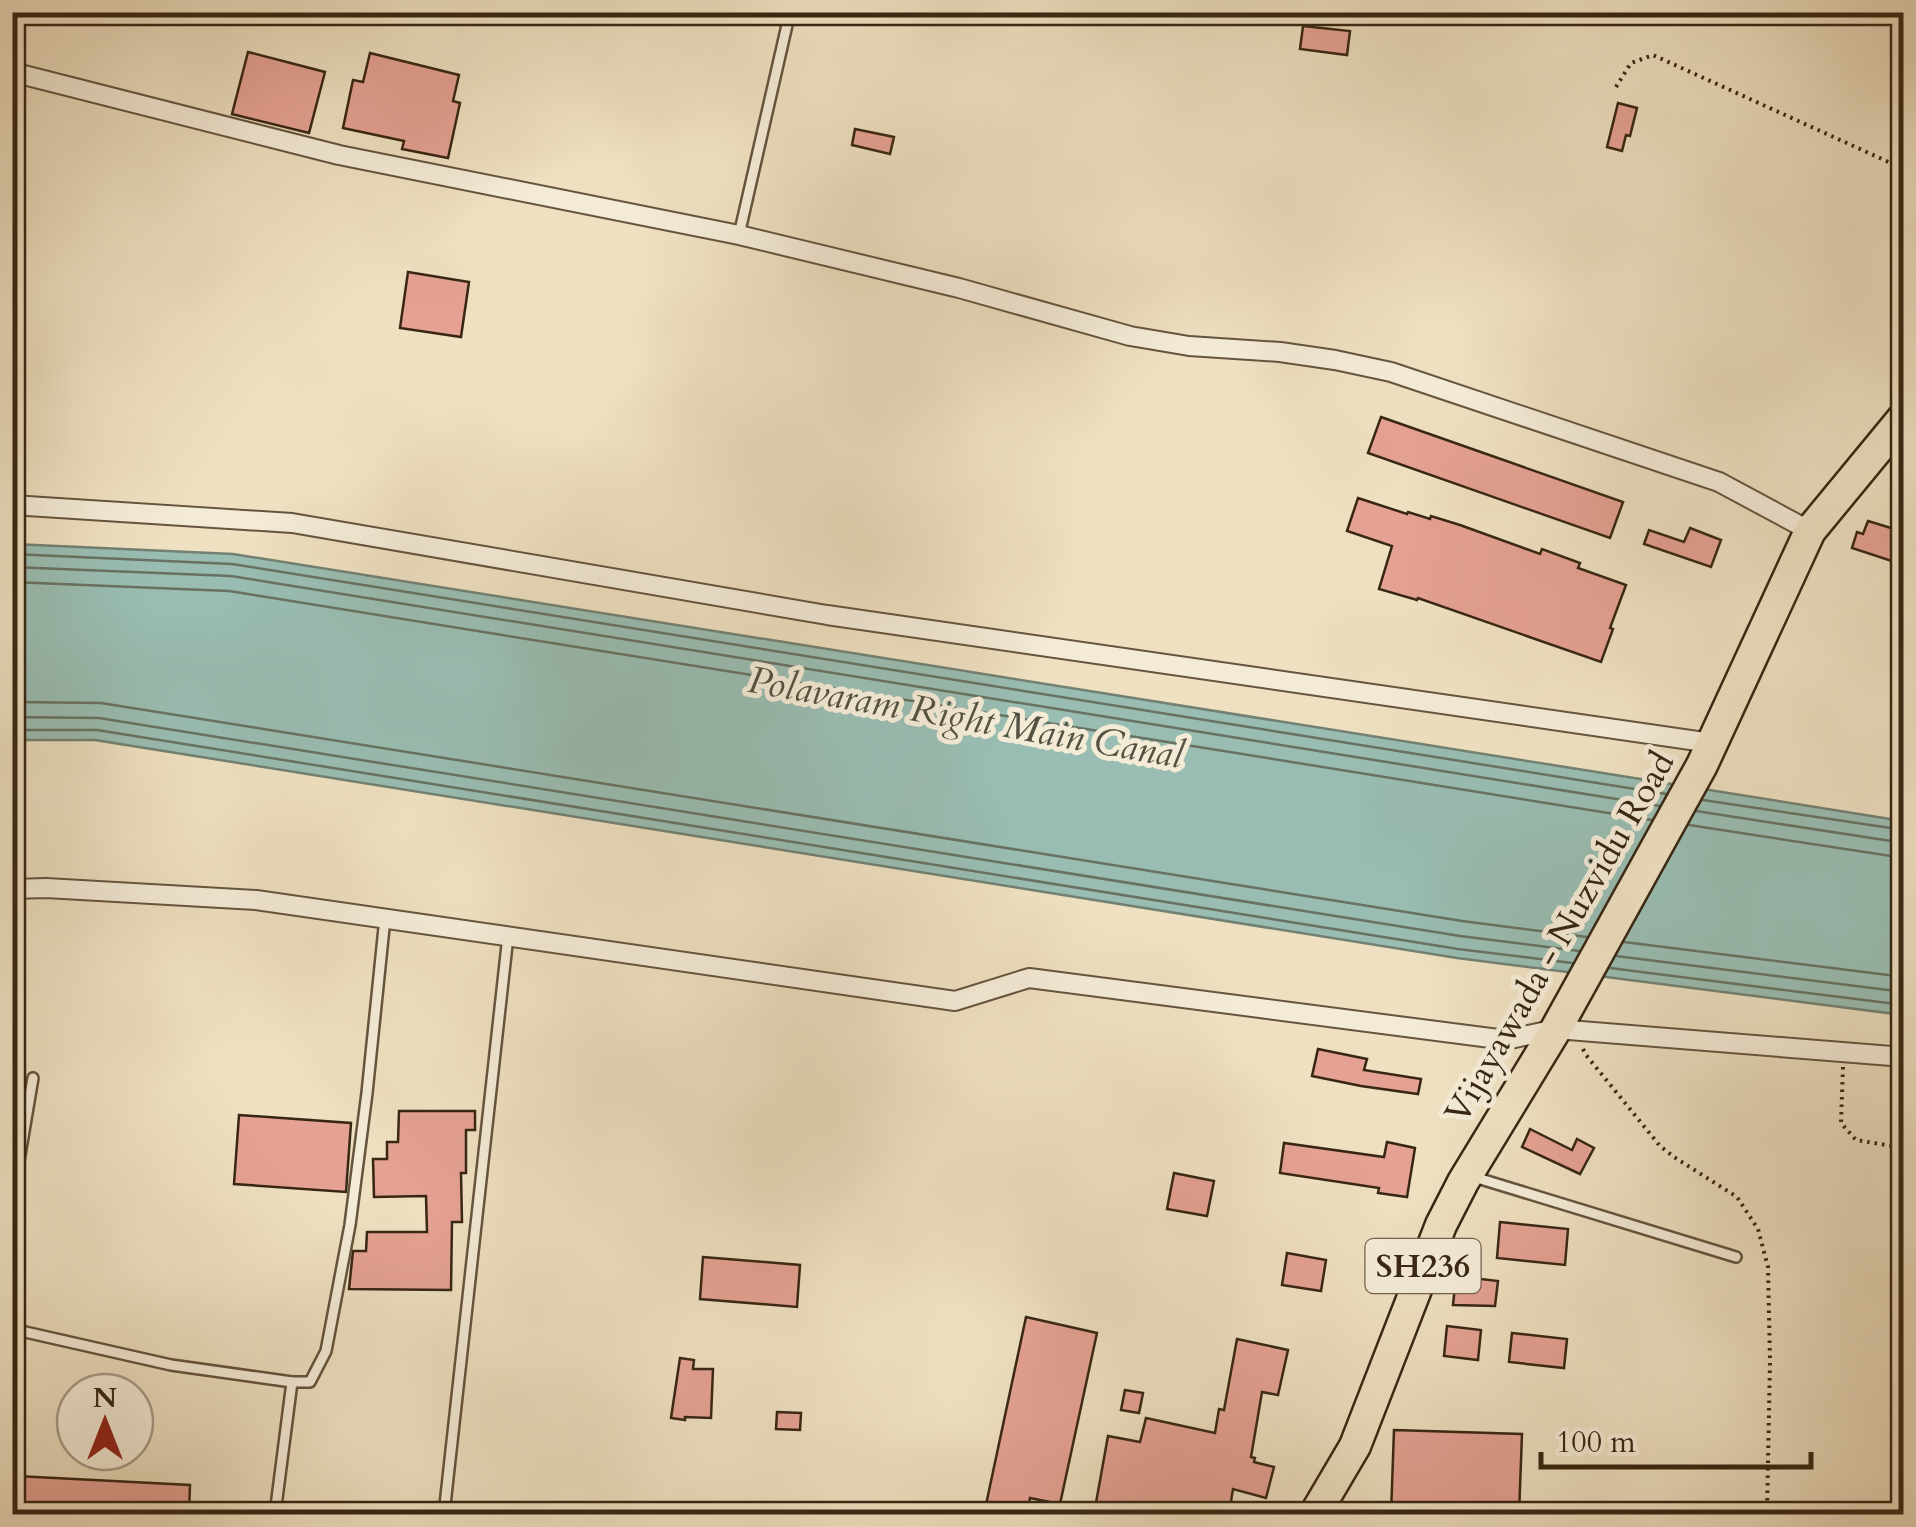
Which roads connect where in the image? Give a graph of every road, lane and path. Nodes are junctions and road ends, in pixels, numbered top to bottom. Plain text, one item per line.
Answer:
1 (790, 12) edge
2 (12, 72) edge
3 (1616, 87) dead end
4 (1904, 169) edge
5 (739, 235) junction
6 (1904, 418) edge
7 (12, 505) edge
8 (1810, 531) junction
9 (1706, 754) junction
10 (12, 889) edge
11 (385, 918) junction
12 (508, 935) junction
13 (1556, 1029) junction
14 (1844, 1052) junction
15 (1904, 1057) edge
16 (34, 1078) dead end
17 (1904, 1148) edge
18 (1467, 1175) junction
19 (12, 1202) edge
20 (1736, 1257) dead end
21 (12, 1329) edge
22 (292, 1382) junction
23 (275, 1514) edge
24 (444, 1514) edge
25 (1315, 1514) edge

1 - 5 lane
2 - 5 street
3 - 4 path
5 - 8 street
6 - 8 main road, Vijayawada - Nuzvidu Road / SH236
7 - 9 street
8 - 9 main road, Vijayawada - Nuzvidu Road / SH236
9 - 13 main road, Vijayawada - Nuzvidu Road / SH236
10 - 11 street
11 - 12 street
11 - 22 lane
12 - 13 street
12 - 24 lane
13 - 14 street
13 - 18 main road, Vijayawada - Nuzvidu Road / SH236
14 - 15 street
14 - 17 path
16 - 19 lane
18 - 20 lane
18 - 25 main road, Vijayawada - Nuzvidu Road / SH236
21 - 22 lane
22 - 23 lane

